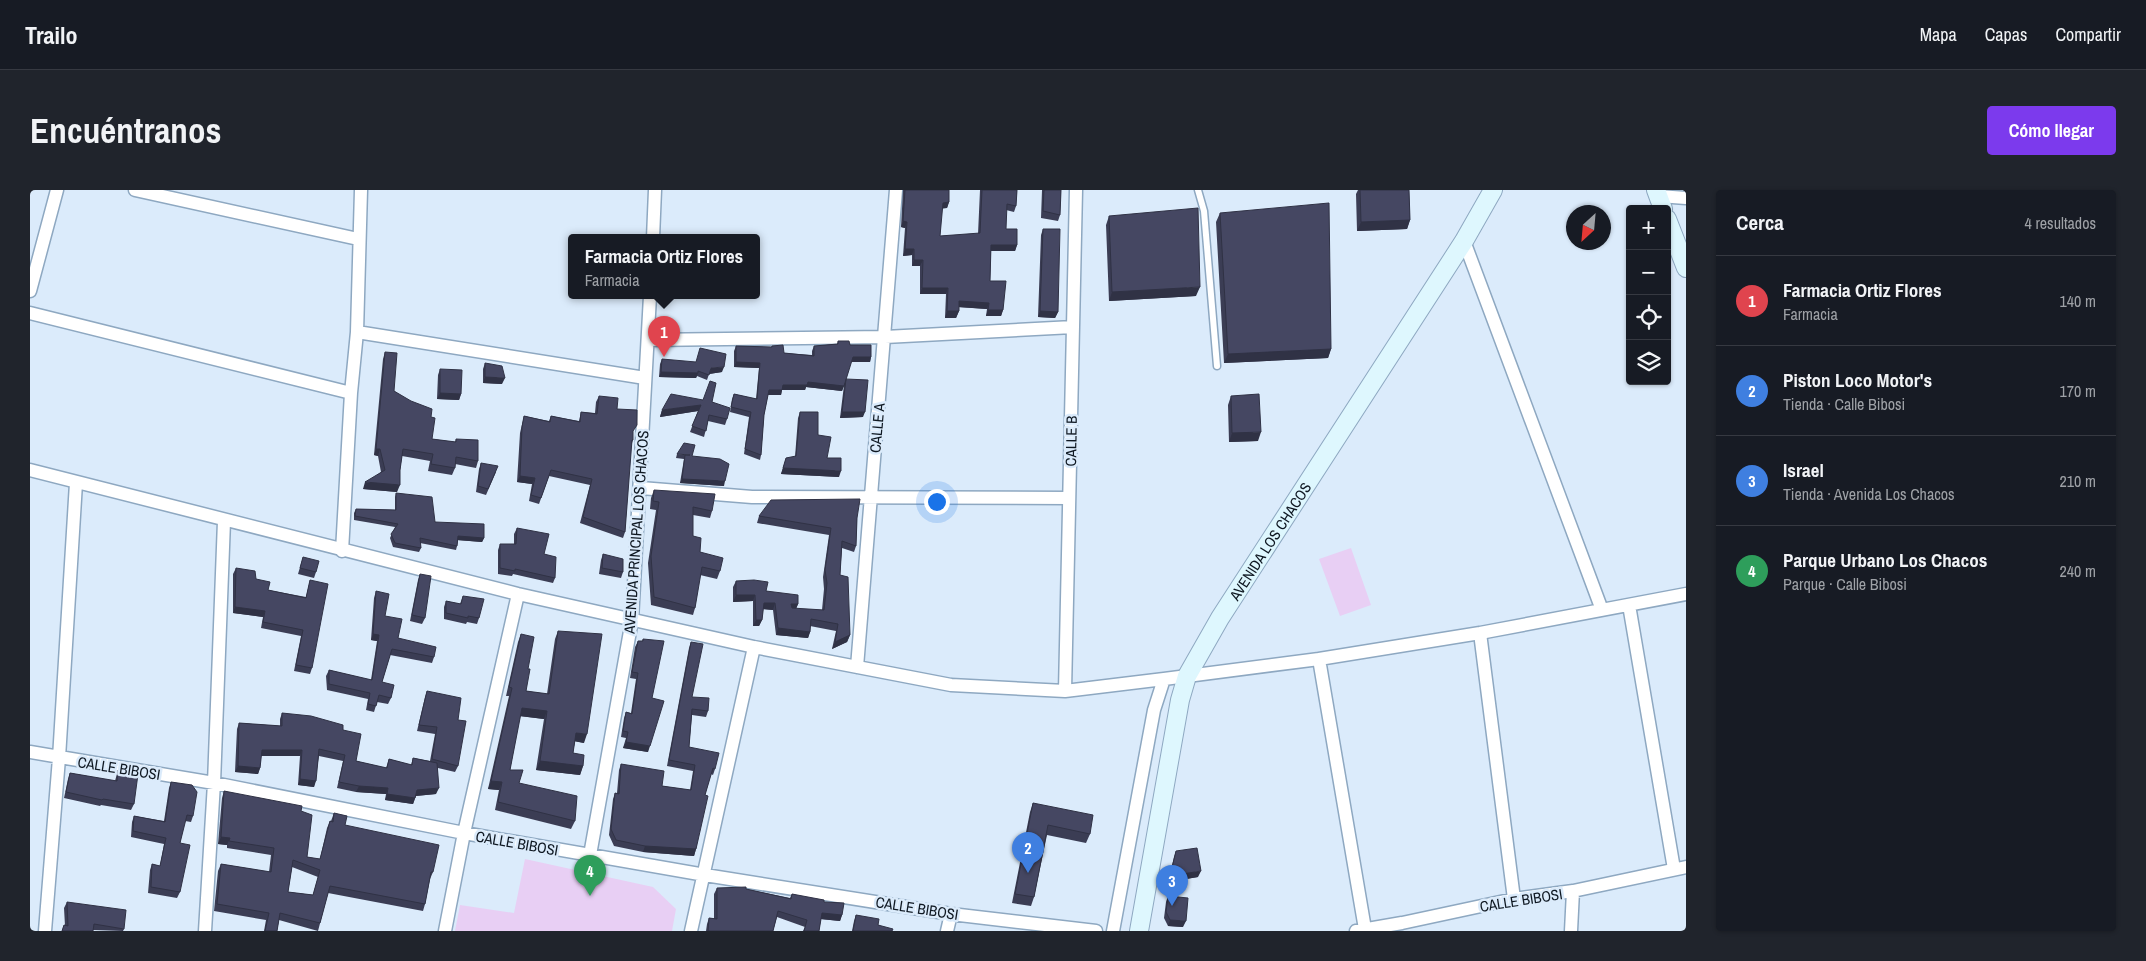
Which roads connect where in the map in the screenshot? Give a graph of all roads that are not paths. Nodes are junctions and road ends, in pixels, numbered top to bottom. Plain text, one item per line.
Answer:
1 (57, 190) edge
2 (135, 190) edge
3 (361, 190) edge
4 (655, 190) edge
5 (896, 190) edge
6 (1076, 190) edge
7 (1198, 190) edge
8 (1493, 190) edge
9 (1659, 198) edge
10 (1686, 198) edge
11 (1204, 211) junction
12 (1195, 212) edge
13 (1671, 229) edge
14 (653, 234) edge
15 (358, 239) junction
16 (1464, 241) junction
17 (1686, 268) edge
18 (30, 291) edge
19 (650, 299) edge
20 (30, 313) edge
21 (1073, 327) junction
22 (357, 332) junction
23 (884, 336) junction
24 (648, 340) junction
25 (1217, 366) dead end
26 (645, 378) junction
27 (351, 393) junction
28 (30, 470) edge
29 (76, 483) junction
30 (641, 488) junction
31 (871, 496) junction
32 (1069, 498) junction
33 (224, 521) junction
34 (342, 550) junction
35 (518, 594) junction
36 (1686, 594) edge
37 (1629, 605) junction
38 (1602, 610) junction
39 (632, 620) junction
40 (1480, 633) junction
41 (754, 647) junction
42 (1319, 659) junction
43 (857, 667) junction
44 (1187, 676) junction
45 (1164, 679) junction
46 (1065, 691) junction
47 (30, 752) edge
48 (59, 758) junction
49 (214, 783) junction
50 (464, 834) junction
51 (590, 855) junction
52 (1680, 868) edge
53 (705, 875) junction
54 (1573, 891) junction
55 (1514, 899) junction
56 (951, 914) junction
57 (1402, 927) edge
58 (1361, 930) edge
59 (45, 931) edge
60 (204, 931) edge
61 (445, 931) edge
62 (691, 931) edge
63 (947, 931) edge
64 (1096, 931) edge
65 (1113, 931) edge
66 (1139, 931) edge
67 (1570, 931) edge

1 - 18 street
2 - 15 street
3 - 15 street
4 - 14 street
5 - 23 street, CALLE A
6 - 21 street, CALLE B
7 - 11 lane
8 - 16 street, AVENIDA LOS CHACOS
9 - 10 street
11 - 12 lane
11 - 25 lane
13 - 17 street
15 - 22 street
16 - 38 street
16 - 44 street, AVENIDA LOS CHACOS
19 - 24 street, AVENIDA PRINCIPAL LOS CHACOS
20 - 27 street
21 - 23 street
21 - 32 street, CALLE B
22 - 26 street
22 - 27 street
23 - 24 street
23 - 31 street, CALLE A
24 - 26 street, AVENIDA PRINCIPAL LOS CHACOS
26 - 30 street, AVENIDA PRINCIPAL LOS CHACOS
27 - 34 street
28 - 29 street
29 - 33 street
29 - 48 street
30 - 31 street
30 - 39 street, AVENIDA PRINCIPAL LOS CHACOS
31 - 32 street
31 - 43 street, CALLE A
32 - 46 street, CALLE B
33 - 34 street
33 - 49 street
34 - 35 street
35 - 39 street
35 - 50 street
36 - 37 street
37 - 38 street
37 - 52 street
38 - 40 street
39 - 41 street
39 - 51 street, AVENIDA PRINCIPAL LOS CHACOS
40 - 42 street
40 - 55 street
41 - 43 street
41 - 53 street
42 - 44 street
42 - 58 street
43 - 46 street
44 - 45 street
44 - 66 street, AVENIDA LOS CHACOS
45 - 46 street
45 - 65 street
47 - 48 street, CALLE BIBOSI
48 - 49 street, CALLE BIBOSI
48 - 59 street
49 - 50 street, CALLE BIBOSI
49 - 60 street
50 - 51 street, CALLE BIBOSI
50 - 61 street
51 - 53 street, CALLE BIBOSI
52 - 54 street, CALLE BIBOSI
53 - 56 street, CALLE BIBOSI
53 - 62 street
54 - 55 street, CALLE BIBOSI
54 - 67 street
55 - 57 street, CALLE BIBOSI
56 - 63 street
56 - 64 street, CALLE BIBOSI
57 - 58 street, CALLE BIBOSI

